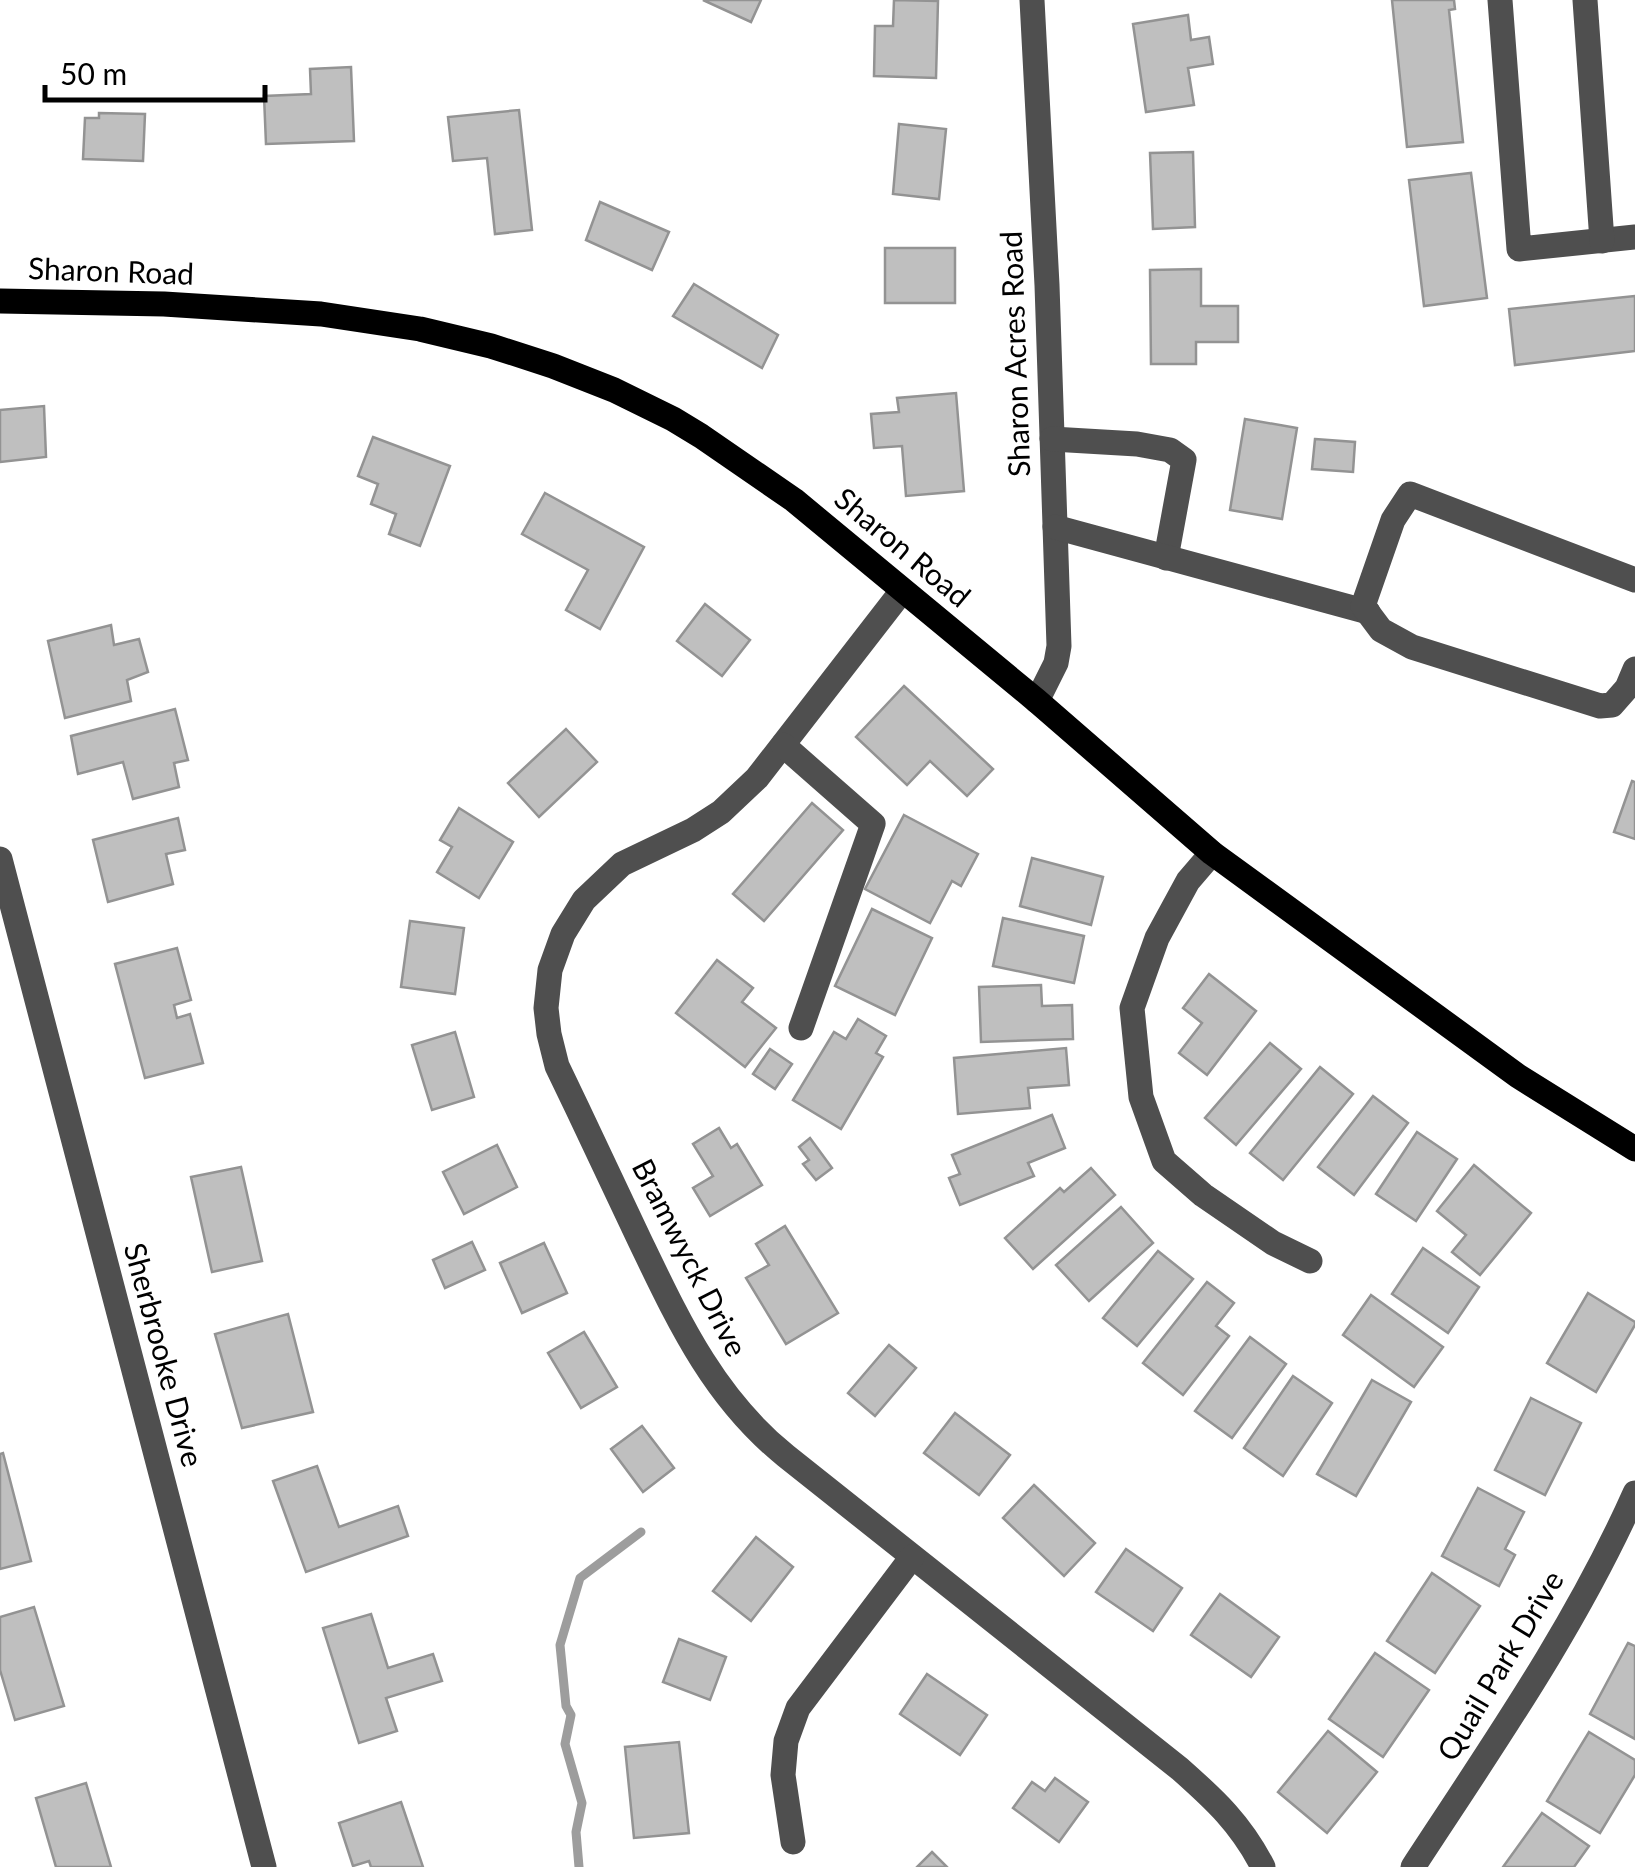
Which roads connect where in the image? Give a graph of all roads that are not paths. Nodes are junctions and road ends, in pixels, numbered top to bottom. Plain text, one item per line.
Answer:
1 (1032, 0) edge
2 (1500, 0) edge
3 (1585, 0) edge
4 (1635, 237) edge
5 (1602, 240) junction
6 (0, 301) edge
7 (1052, 439) junction
8 (1055, 527) junction
9 (1166, 558) junction
10 (1635, 580) edge
11 (902, 592) junction
12 (1368, 612) junction
13 (1635, 669) edge
14 (1037, 701) junction
15 (783, 745) junction
16 (1212, 853) junction
17 (0, 859) edge
18 (800, 1028) dead end
19 (1635, 1149) edge
20 (1310, 1261) dead end
21 (1635, 1494) edge
22 (912, 1557) junction
23 (793, 1842) dead end
24 (264, 1867) edge
25 (1263, 1867) edge
26 (1413, 1867) edge

1 - 7 street, Sharon Acres Road
2 - 5 street
3 - 5 street
4 - 5 street
6 - 11 main road, Sharon Road
7 - 8 street, Sharon Acres Road
7 - 9 street
8 - 9 street
8 - 14 street, Sharon Acres Road
9 - 12 street
10 - 12 street
11 - 14 main road, Sharon Road
11 - 15 street, Bramwyck Drive
12 - 13 street
14 - 16 main road, Sharon Road
15 - 18 street
15 - 22 street, Bramwyck Drive
16 - 19 main road, Sharon Road
16 - 20 street
17 - 24 street, Sherbrooke Drive
21 - 26 street, Quail Park Drive
22 - 23 street
22 - 25 street, Bramwyck Drive

